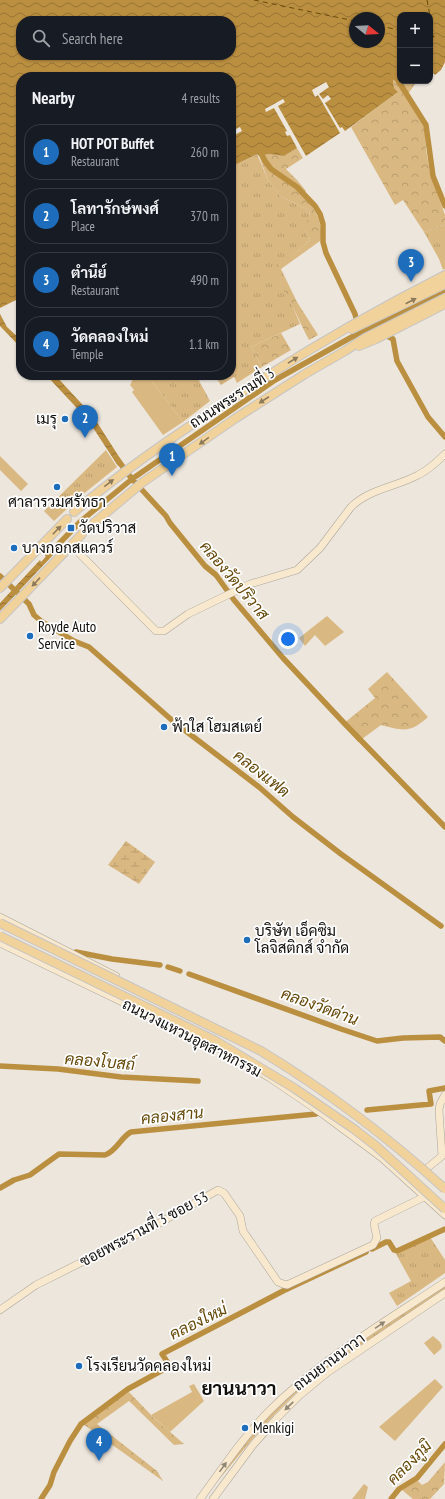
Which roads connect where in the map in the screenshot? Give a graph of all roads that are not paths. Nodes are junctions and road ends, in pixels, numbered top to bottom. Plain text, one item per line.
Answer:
1 (445, 275) edge
2 (445, 284) edge
3 (445, 298) edge
4 (445, 304) edge
5 (361, 322) junction
6 (375, 336) junction
7 (445, 454) edge
8 (74, 512) dead end
9 (67, 519) dead end
10 (71, 545) junction
11 (1, 587) edge
12 (0, 619) edge
13 (0, 917) edge
14 (0, 923) edge
15 (0, 936) edge
16 (0, 943) edge
17 (161, 998) junction
18 (152, 1017) junction
19 (445, 1095) edge
20 (426, 1169) junction
21 (445, 1188) edge
22 (424, 1197) junction
23 (445, 1208) edge
24 (445, 1215) edge
25 (445, 1282) edge
26 (445, 1293) edge
27 (0, 1310) edge
28 (218, 1492) junction
29 (200, 1499) edge
30 (208, 1499) edge
31 (213, 1499) edge

1 - 5 main road, ถนนพระรามที่ 3
5 -> 2 main road, ถนนพระรามที่ 3
3 - 6 main road, ถนนพระรามที่ 3
4 - 6 main road, ถนนพระรามที่ 3
8 -> 5 main road, ถนนพระรามที่ 3
6 -> 10 main road, ถนนพระรามที่ 3
7 - 10 main road
11 -> 9 main road
10 -> 12 main road, ถนนพระรามที่ 3
13 - 17 main road, ถนนวงแหวนอุตสาหกรรม
14 - 21 main road, ถนนวงแหวนอุตสาหกรรม, bridge
15 - 23 main road, ถนนวงแหวนอุตสาหกรรม, bridge
16 - 18 main road, ถนนวงแหวนอุตสาหกรรม
17 - 18 main road
17 - 20 main road, ถนนวงแหวนอุตสาหกรรม
18 - 22 main road, ถนนวงแหวนอุตสาหกรรม
19 - 20 main road
20 - 21 main road, ถนนวงแหวนอุตสาหกรรม
22 - 24 main road, ถนนวงแหวนอุตสาหกรรม
22 - 27 main road, ซอยพระรามที่ 3 ซอย 53
29 -> 25 main road, ถนนยานนาวา
26 -> 28 main road, ถนนยานนาวา
28 - 30 main road
28 - 31 main road, ถนนยานนาวา

